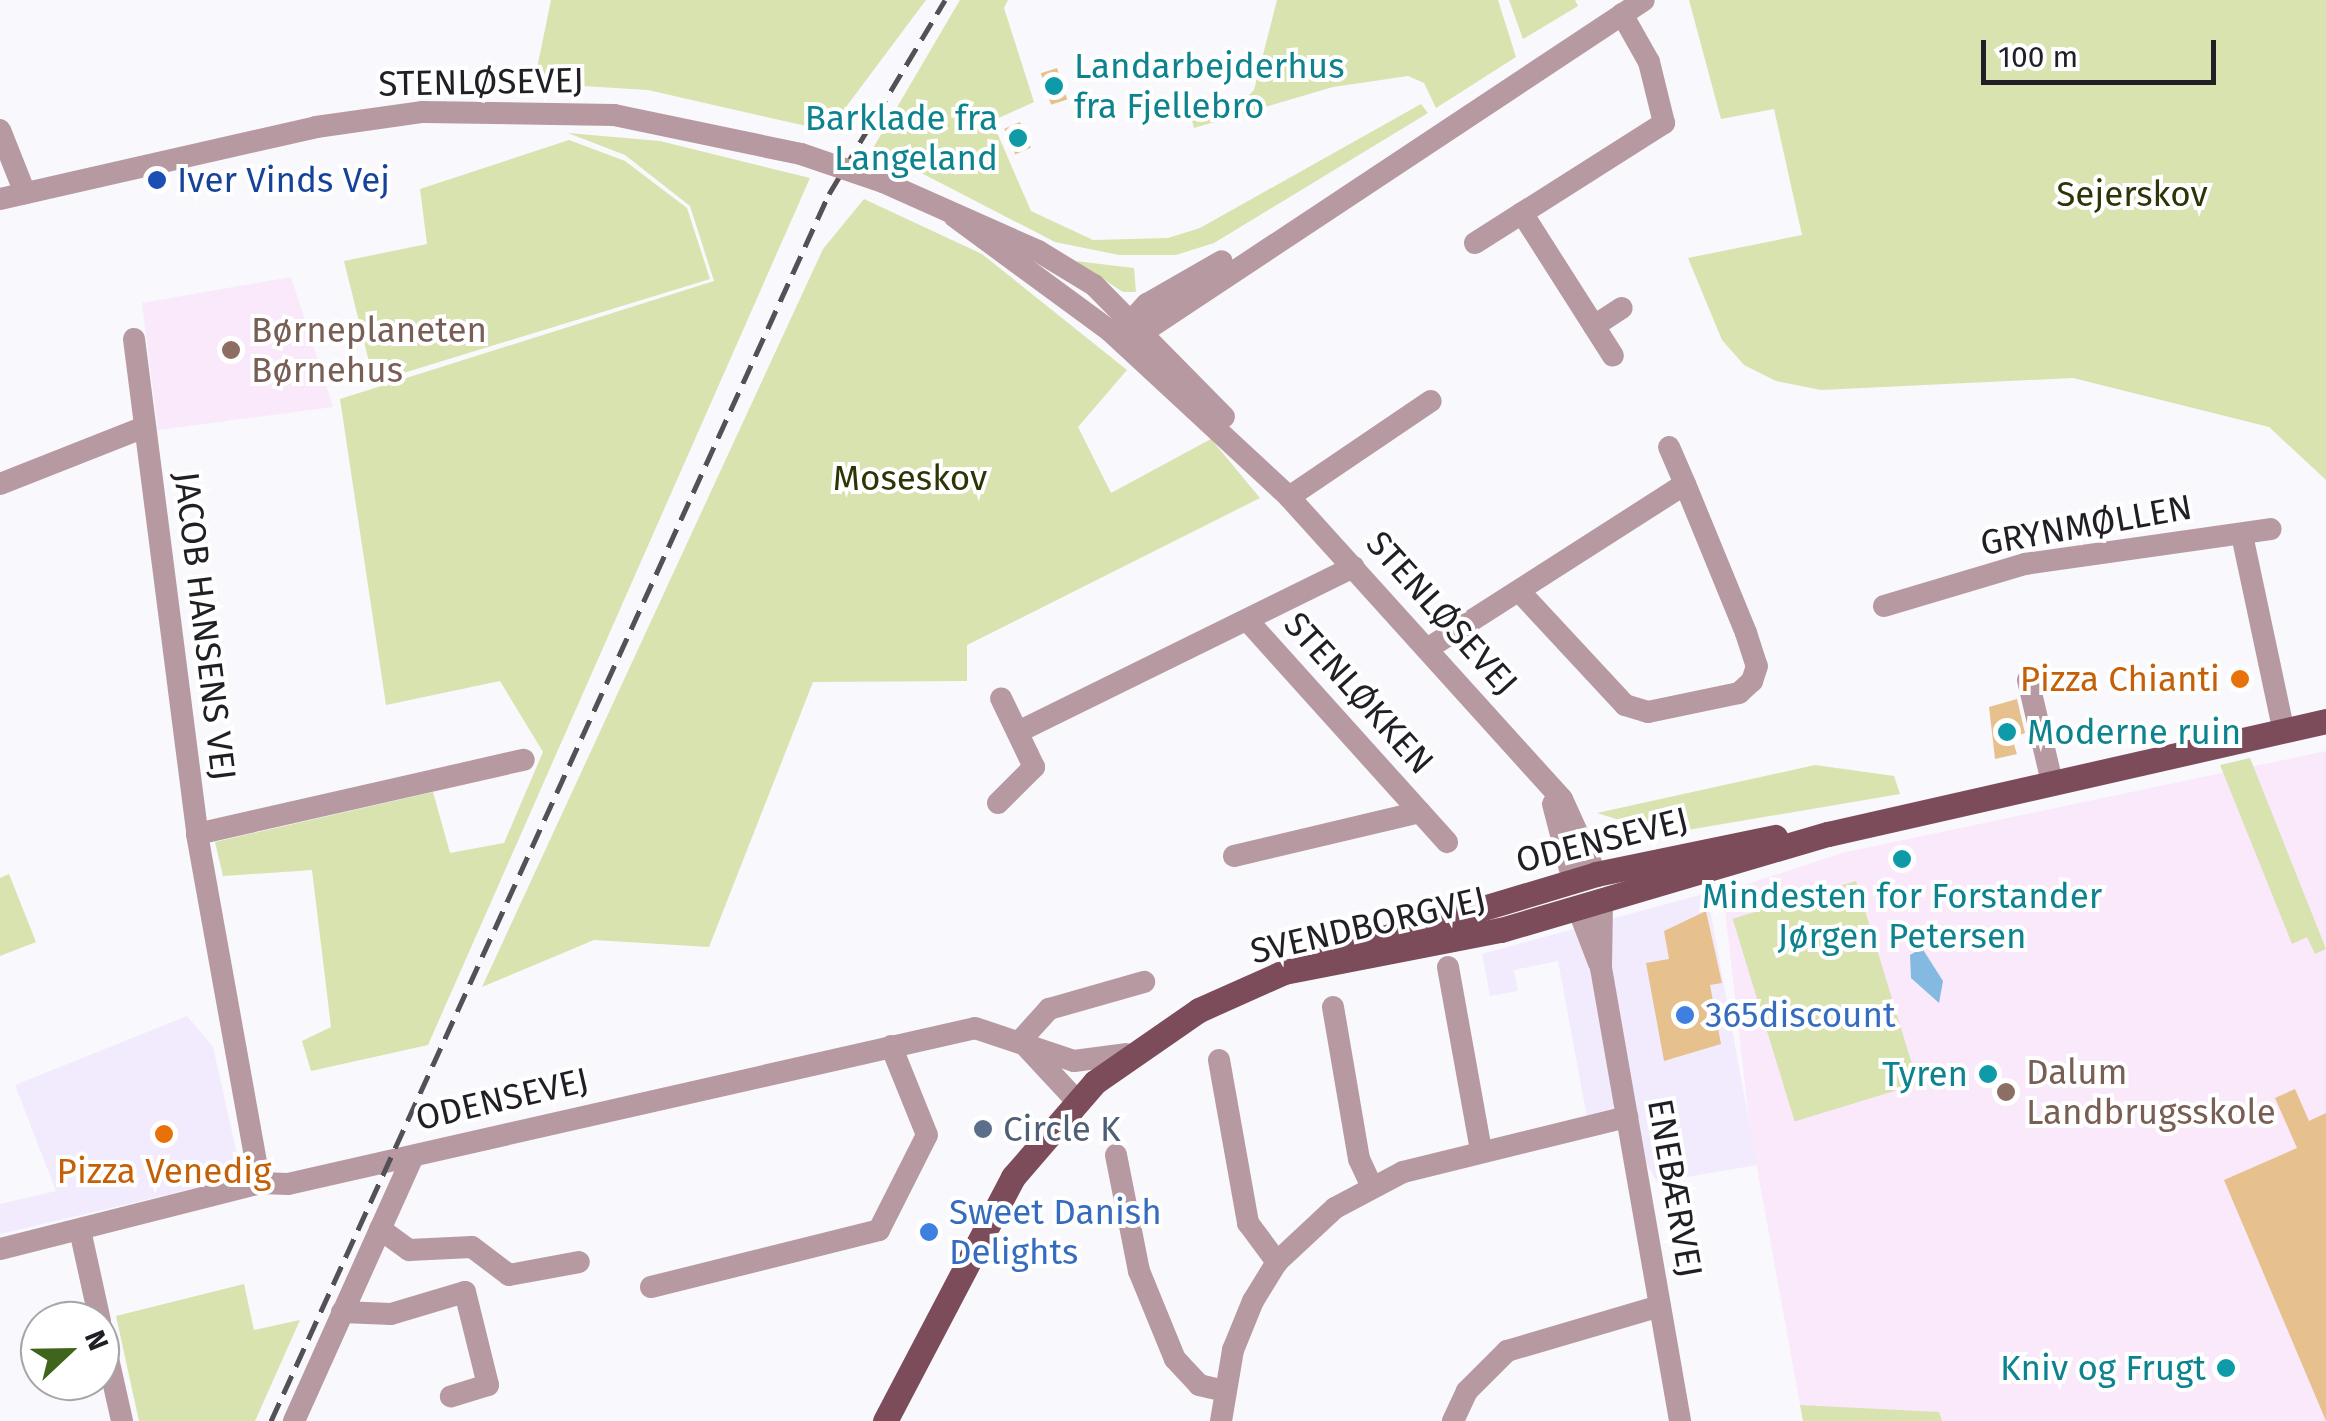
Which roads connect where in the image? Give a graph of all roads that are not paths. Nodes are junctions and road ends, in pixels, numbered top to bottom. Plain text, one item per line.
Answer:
1 (1644, 0) edge
2 (1622, 14) junction
3 (0, 130) edge
4 (25, 193) junction
5 (0, 200) edge
6 (1522, 213) junction
7 (1475, 243) dead end
8 (1622, 308) dead end
9 (1594, 326) junction
10 (1133, 330) junction
11 (134, 339) dead end
12 (1613, 356) dead end
13 (1431, 401) dead end
14 (145, 427) junction
15 (1670, 446) dead end
16 (0, 484) edge
17 (1685, 484) junction
18 (1289, 497) junction
19 (2271, 529) dead end
20 (2242, 534) junction
21 (1354, 567) junction
22 (1519, 591) junction
23 (1884, 606) dead end
24 (1247, 620) junction
25 (1428, 649) junction
26 (2028, 680) dead end
27 (1001, 698) dead end
28 (2326, 721) edge
29 (2283, 728) junction
30 (1018, 732) junction
31 (524, 760) dead end
32 (2052, 782) junction
33 (998, 803) dead end
34 (1420, 812) junction
35 (197, 834) junction
36 (1828, 834) junction
37 (1447, 842) dead end
38 (1234, 856) dead end
39 (1588, 893) junction
40 (1448, 967) dead end
41 (1284, 972) junction
42 (1144, 982) dead end
43 (1333, 1007) dead end
44 (1021, 1040) junction
45 (891, 1046) junction
46 (1126, 1054) junction
47 (1219, 1060) dead end
48 (1076, 1100) junction
49 (1627, 1117) junction
50 (1481, 1152) junction
51 (1116, 1155) dead end
52 (413, 1156) junction
53 (260, 1183) junction
54 (1371, 1186) junction
55 (380, 1229) junction
56 (80, 1230) junction
57 (0, 1249) edge
58 (580, 1262) dead end
59 (1278, 1262) junction
60 (650, 1287) dead end
61 (95, 1301) edge
62 (1660, 1306) junction
63 (342, 1312) junction
64 (1224, 1391) junction
65 (451, 1396) dead end
66 (294, 1421) edge
67 (886, 1421) edge
68 (1221, 1421) edge
69 (1453, 1421) edge
70 (1680, 1421) edge

1 - 2 street
2 - 6 street
2 - 10 street
3 - 4 street
4 - 5 street, STENLØSEVEJ
4 - 10 street, STENLØSEVEJ, bridge
6 - 7 street
6 - 9 street
8 - 9 street
9 - 12 street
10 - 18 street, STENLØSEVEJ
11 - 14 street, JACOB HANSENS VEJ
13 - 18 street
14 - 16 street, JACOB HANSENS VEJ
14 - 35 street, JACOB HANSENS VEJ
15 - 17 street
17 - 22 street
17 - 22 street
18 - 21 street, STENLØSEVEJ
19 - 20 street, GRYNMØLLEN
20 - 23 street, GRYNMØLLEN
20 - 29 street, GRYNMØLLEN
21 - 24 street, STENLØKKEN
21 - 25 street, STENLØSEVEJ
22 - 25 street
24 - 30 street, STENLØKKEN
24 - 34 street, STENLØKKEN
25 - 39 street, STENLØSEVEJ
26 - 32 street
27 - 30 street
28 - 29 main road, ODENSEVEJ
29 - 32 main road, ODENSEVEJ
30 - 33 street
31 - 35 street, JACOB HANSENS VEJ
32 - 36 main road, ODENSEVEJ
34 - 37 street, STENLØKKEN
34 - 38 street, STENLØKKEN
35 - 53 street, JACOB HANSENS VEJ
36 - 39 main road, ODENSEVEJ
36 - 39 main road, ODENSEVEJ
39 - 41 main road, ODENSEVEJ
39 - 41 main road, SVENDBORGVEJ
39 - 49 street, ENEBÆRVEJ
40 - 50 street
41 - 46 main road, SVENDBORGVEJ
42 - 44 street
43 - 54 street
44 - 45 street, ODENSEVEJ
44 - 46 street, ODENSEVEJ
44 - 48 street
45 - 52 street, ODENSEVEJ
45 - 60 street
46 - 48 main road, SVENDBORGVEJ
47 - 59 street
48 - 67 main road, SVENDBORGVEJ
49 - 50 street
49 - 62 street, ENEBÆRVEJ
50 - 54 street
51 - 64 street
52 - 53 street, ODENSEVEJ
52 - 55 street
53 - 56 street, ODENSEVEJ
54 - 59 street
55 - 58 street
55 - 63 street
56 - 57 street, ODENSEVEJ
56 - 61 street
59 - 64 street
62 - 69 street
62 - 70 street, ENEBÆRVEJ
63 - 65 street
63 - 66 street
64 - 68 street

